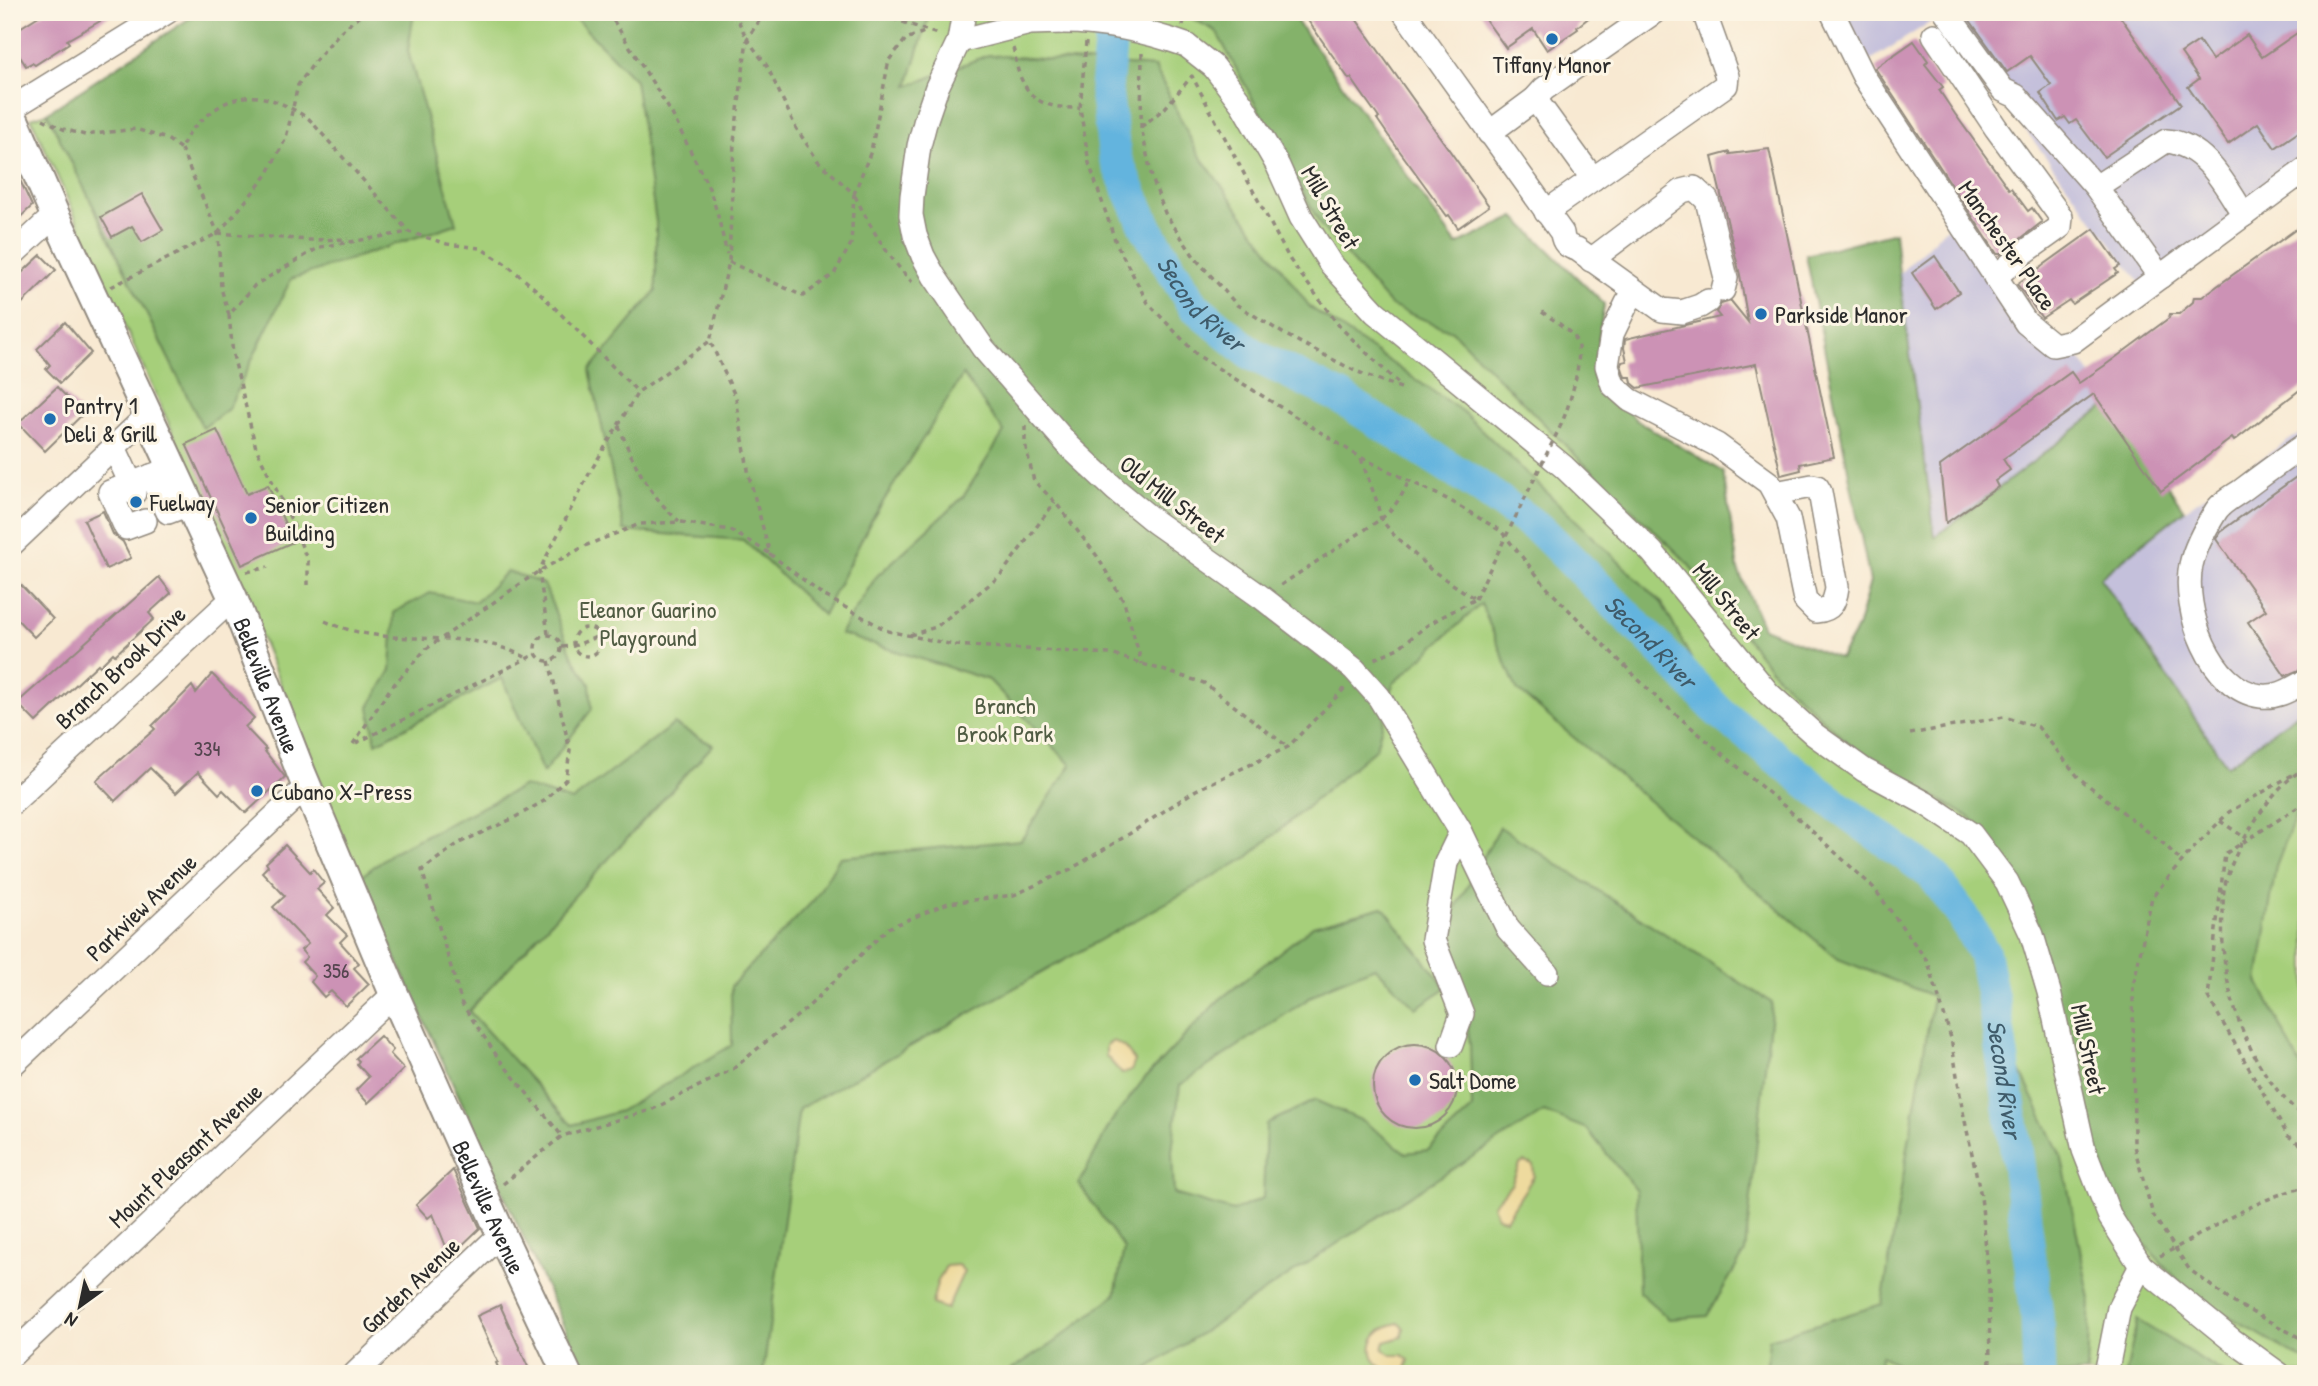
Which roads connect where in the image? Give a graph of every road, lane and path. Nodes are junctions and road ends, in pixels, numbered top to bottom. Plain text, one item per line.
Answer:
1 (167, 12) edge
2 (364, 12) edge
3 (608, 12) edge
4 (734, 12) edge
5 (765, 12) edge
6 (874, 12) edge
7 (964, 12) edge
8 (1185, 12) edge
9 (1405, 12) edge
10 (1654, 12) edge
11 (1704, 12) edge
12 (1832, 12) edge
13 (1946, 12) edge
14 (1054, 17) edge
15 (927, 31) junction
16 (1184, 36) junction
17 (1934, 36) dead end
18 (747, 39) junction
19 (959, 41) junction
20 (1011, 42) dead end
21 (1142, 51) dead end
22 (1084, 62) dead end
23 (1535, 99) junction
24 (12, 108) edge
25 (292, 108) junction
26 (1080, 108) junction
27 (12, 115) edge
28 (43, 119) dead end
29 (1141, 127) junction
30 (1489, 133) junction
31 (181, 149) junction
32 (2306, 169) edge
33 (1593, 178) junction
34 (2096, 187) junction
35 (854, 194) junction
36 (1546, 212) junction
37 (55, 215) junction
38 (2244, 215) junction
39 (409, 232) junction
40 (218, 233) junction
41 (360, 239) junction
42 (1572, 243) junction
43 (12, 255) edge
44 (729, 262) junction
45 (1995, 277) junction
46 (2160, 277) junction
47 (915, 285) dead end
48 (1636, 292) junction
49 (93, 296) junction
50 (1542, 312) dead end
51 (229, 315) junction
52 (710, 341) junction
53 (638, 392) junction
54 (1025, 396) junction
55 (148, 415) junction
56 (618, 425) junction
57 (2306, 444) edge
58 (114, 447) junction
59 (1360, 457) junction
60 (1408, 481) junction
61 (146, 492) junction
62 (1775, 494) junction
63 (1055, 502) junction
64 (179, 508) junction
65 (1381, 519) junction
66 (681, 522) junction
67 (12, 544) edge
68 (771, 554) junction
69 (268, 567) dead end
70 (242, 571) dead end
71 (538, 571) junction
72 (308, 585) dead end
73 (1261, 597) junction
74 (233, 598) junction
75 (1475, 599) junction
76 (326, 621) dead end
77 (611, 631) dead end
78 (548, 634) junction
79 (908, 635) junction
80 (600, 636) junction
81 (440, 639) junction
82 (574, 646) junction
83 (562, 647) junction
84 (536, 654) junction
85 (527, 658) junction
86 (549, 661) junction
87 (1142, 664) junction
88 (1359, 674) junction
89 (2306, 681) edge
90 (1910, 734) dead end
91 (1288, 747) junction
92 (2306, 768) edge
93 (2292, 775) junction
94 (307, 786) junction
95 (2306, 802) edge
96 (12, 803) edge
97 (2220, 821) junction
98 (1461, 832) junction
99 (2244, 837) junction
100 (2182, 862) junction
101 (1547, 972) dead end
102 (394, 994) junction
103 (1451, 1045) dead end
104 (12, 1065) edge
105 (2306, 1119) edge
106 (562, 1136) junction
107 (2306, 1148) edge
108 (506, 1181) dead end
109 (2306, 1187) edge
110 (501, 1234) junction
111 (2175, 1249) junction
112 (2141, 1266) junction
113 (2306, 1341) edge
114 (12, 1355) edge
115 (355, 1374) edge
116 (567, 1374) edge
117 (1990, 1374) edge
118 (2106, 1374) edge
119 (2279, 1374) edge

1 - 24 street
2 - 25 path
3 - 44 path
4 - 18 path
5 - 18 path
6 - 15 path
7 - 19 street, Old Mill Street
8 - 16 path
9 - 30 street
10 - 23 street
11 - 33 street
12 - 45 street, Manchester Place
13 - 34 street
14 - 16 street, Mill Street, bridge
14 - 19 street, Mill Street
15 - 19 path
15 - 35 path
16 - 112 street, Mill Street
17 - 45 street
18 - 35 path
18 - 44 path
19 - 54 street, Old Mill Street
20 - 26 path
21 - 29 path
22 - 26 path
23 - 30 street
23 - 33 street
25 - 31 path
25 - 39 path
25 - 40 path
26 - 59 path
27 - 37 main road, Belleville Avenue
28 - 31 path
29 - 29 path
30 - 36 street
31 - 40 path
32 - 38 street, Manchester Place
33 - 36 street
34 - 38 street
34 - 46 street
35 - 44 path
35 - 47 path
36 - 42 street
37 - 43 street
37 - 49 main road, Belleville Avenue
38 - 46 street, Manchester Place
39 - 41 path
39 - 53 path
40 - 41 path
40 - 49 path
40 - 51 path
41 - 51 path
42 - 48 street
42 - 48 street
44 - 52 path
45 - 46 street, Manchester Place
48 - 62 street
49 - 55 main road, Belleville Avenue
50 - 75 path, bridge
51 - 72 path
52 - 53 path
52 - 68 path
53 - 56 path
54 - 63 path
54 - 73 street, Old Mill Street
55 - 58 street
55 - 61 main road, Belleville Avenue
56 - 66 path
56 - 71 path
57 - 89 street
58 - 61 street
58 - 67 street
59 - 60 path
59 - 65 path
60 - 65 path
60 - 117 path
61 - 64 main road, Belleville Avenue
61 - 64 street
62 - 62 street
63 - 79 path
63 - 87 path
64 - 74 main road, Belleville Avenue
65 - 73 path
65 - 75 path
66 - 68 path
66 - 71 path
68 - 79 path
69 - 70 path
71 - 78 path
71 - 81 path
73 - 88 street, Old Mill Street
74 - 94 main road, Belleville Avenue
74 - 96 street, Branch Brook Drive
75 - 88 path
76 - 81 path
77 - 80 path
78 - 83 path
78 - 84 path
79 - 87 path
80 - 82 path
80 - 82 path
80 - 82 path
81 - 85 path
81 - 85 path
82 - 83 path
83 - 86 path
84 - 85 path
84 - 86 path
86 - 106 path
87 - 91 path
88 - 91 path
88 - 98 street, Old Mill Street
90 - 100 path
91 - 106 path
92 - 93 path
93 - 97 path
93 - 99 path
94 - 102 main road, Belleville Avenue
94 - 104 street, Parkview Avenue
95 - 107 path
97 - 99 path
97 - 100 path
98 - 101 street, Old Mill Street
98 - 103 street
99 - 105 path
100 - 111 path
102 - 110 main road, Belleville Avenue
102 - 114 street, Mount Pleasant Avenue
106 - 108 path
109 - 111 path
110 - 115 street, Garden Avenue
110 - 116 main road, Belleville Avenue
111 - 112 path
111 - 113 path
112 - 118 street
112 - 119 street, Mill Street

